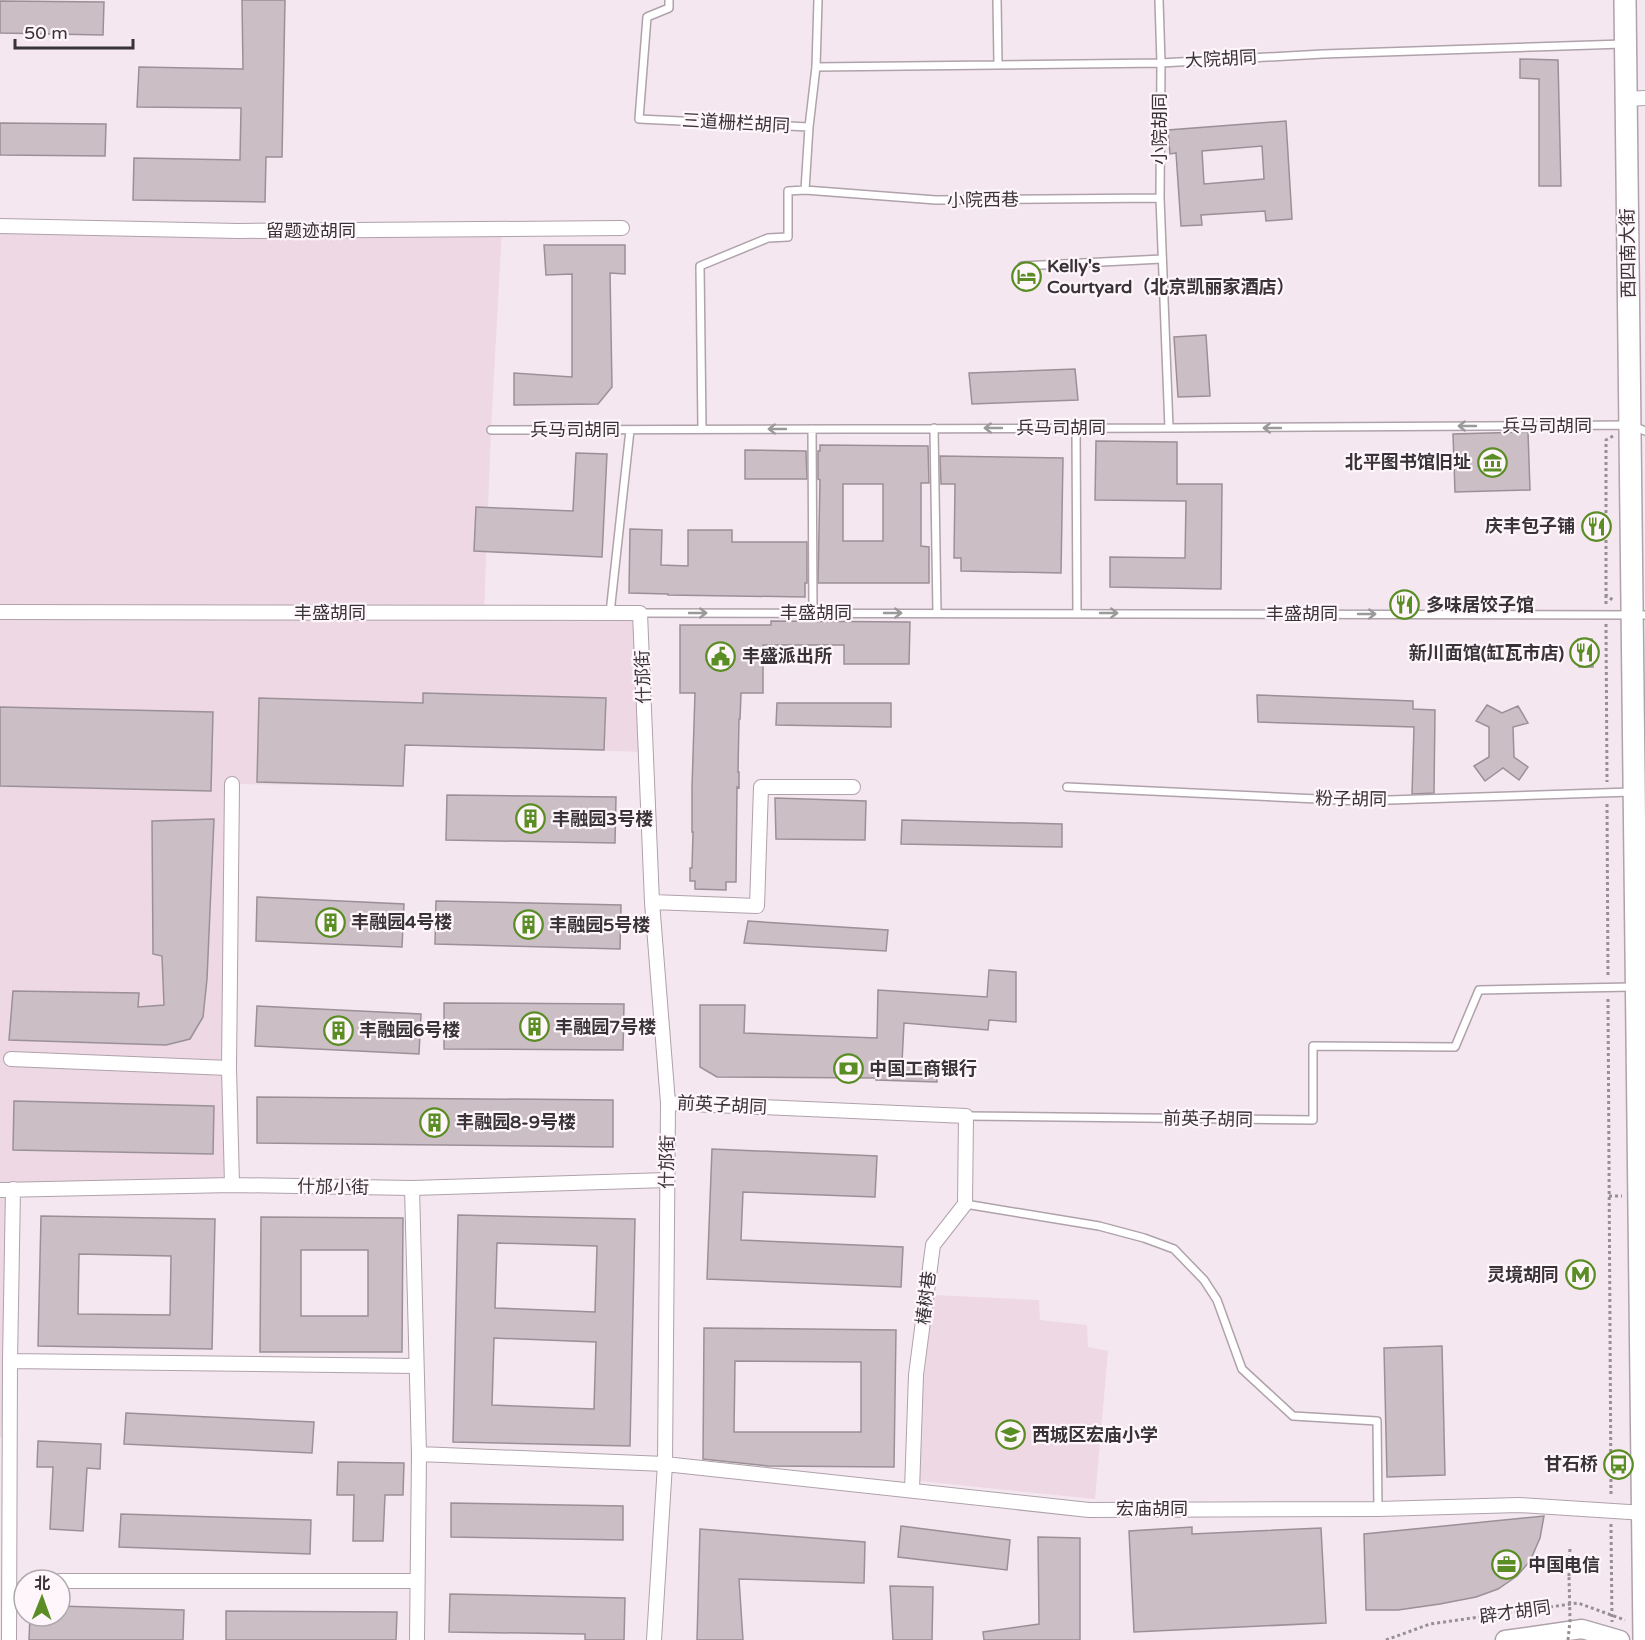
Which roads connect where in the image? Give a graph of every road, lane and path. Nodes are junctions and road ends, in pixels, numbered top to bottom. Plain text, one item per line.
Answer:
1 (669, 0) edge
2 (818, 0) edge
3 (997, 0) edge
4 (1159, 0) edge
5 (1625, 0) edge
6 (1625, 44) junction
7 (1161, 63) junction
8 (998, 64) junction
9 (816, 67) junction
10 (1636, 98) edge
11 (809, 127) junction
12 (806, 190) junction
13 (1160, 198) junction
14 (0, 226) edge
15 (622, 228) dead end
16 (1162, 259) junction
17 (1022, 266) dead end
18 (934, 428) junction
19 (1076, 428) junction
20 (1169, 428) junction
21 (1638, 428) edge
22 (702, 429) junction
23 (812, 429) junction
24 (491, 430) dead end
25 (630, 430) junction
26 (1606, 595) junction
27 (0, 612) edge
28 (610, 613) junction
29 (640, 613) junction
30 (813, 613) junction
31 (938, 613) junction
32 (1077, 613) junction
33 (1606, 614) junction
34 (1639, 615) edge
35 (232, 784) dead end
36 (853, 787) dead end
37 (1067, 787) dead end
38 (1635, 792) junction
39 (1607, 793) junction
40 (652, 902) junction
41 (1608, 987) junction
42 (1637, 987) junction
43 (11, 1059) dead end
44 (229, 1068) junction
45 (668, 1103) junction
46 (966, 1116) junction
47 (1642, 1177) edge
48 (667, 1180) junction
49 (232, 1185) junction
50 (412, 1188) junction
51 (6, 1189) edge
52 (965, 1204) junction
53 (10, 1361) junction
54 (416, 1366) junction
55 (5, 1446) edge
56 (419, 1454) junction
57 (665, 1464) junction
58 (912, 1490) junction
59 (1378, 1509) junction
60 (1611, 1511) junction
61 (1643, 1513) edge
62 (1570, 1546) dead end
63 (72, 1581) edge
64 (417, 1581) junction
65 (1612, 1616) junction
66 (1644, 1633) edge
67 (1616, 1639) edge
68 (9, 1640) edge
69 (417, 1640) edge
70 (654, 1640) edge
71 (1386, 1640) edge
72 (1505, 1640) edge
73 (1569, 1640) edge

1 - 11 lane, 三道栅栏胡同
2 - 9 lane, 三道栅栏胡同
3 - 8 lane
4 - 7 lane, 小院胡同
5 - 6 main road, 西四南大街
6 - 7 lane, 大院胡同
6 - 10 main road, 西四南大街
7 - 8 lane, 大院胡同
7 - 13 lane, 小院胡同
8 - 9 lane, 大院胡同
9 - 11 lane, 三道栅栏胡同
10 - 21 main road, 西四南大街
11 - 12 lane
12 - 13 lane, 小院西巷
12 - 22 lane
13 - 16 lane, 小院胡同
14 - 15 street, 留题迹胡同
16 - 17 lane
16 - 20 lane, 小院胡同
19 -> 18 lane, 兵马司胡同
18 - 23 lane, 兵马司胡同
18 - 31 lane
19 - 20 lane, 兵马司胡同
19 - 32 lane
21 -> 20 lane, 兵马司胡同
21 - 26 path
21 - 34 main road, 西四南大街
23 -> 22 lane, 兵马司胡同
22 - 25 lane, 兵马司胡同
23 - 30 lane
24 - 25 lane, 兵马司胡同
25 - 28 lane
26 - 33 path
26 - 34 path
27 - 28 street, 丰盛胡同
28 - 29 street, 丰盛胡同
29 -> 30 lane, 丰盛胡同
29 - 40 street, 什邡街
30 -> 31 lane, 丰盛胡同
31 - 32 lane, 丰盛胡同
32 -> 33 lane, 丰盛胡同
33 - 34 lane, 丰盛胡同
33 - 39 path
34 - 38 main road, 西四南大街
35 - 44 street
36 - 40 street
37 - 39 lane, 粉子胡同
38 - 39 lane, 粉子胡同
38 - 42 main road, 西四南大街
39 - 41 path
40 - 45 street, 什邡街
41 - 42 lane, 前英子胡同
41 - 46 lane, 前英子胡同
41 - 60 path
42 - 47 main road, 西四南大街
43 - 44 street
44 - 49 street
45 - 46 street, 前英子胡同
45 - 48 street, 什邡街
46 - 52 street
47 - 61 main road, 西四南大街
48 - 50 street, 什邡小街
48 - 57 street, 什邡街
49 - 50 street, 什邡小街
49 - 51 street, 什邡小街
50 - 54 street
51 - 53 street
52 - 58 street, 椿树巷
52 - 59 lane
53 - 54 street
53 - 55 street
54 - 56 street
55 - 68 street
56 - 57 street, 宏庙胡同
56 - 64 street
57 - 58 street, 宏庙胡同
57 - 70 street, 什邡街
58 - 59 street, 宏庙胡同
59 - 60 street, 宏庙胡同
60 - 61 street, 宏庙胡同
60 - 65 path
61 - 66 main road, 西四南大街
62 - 73 path, bridge
63 - 64 street
64 - 69 street
65 - 66 path, 辟才胡同
65 - 67 path
65 - 71 path, 辟才胡同
67 - 72 main road, 辟才胡同

